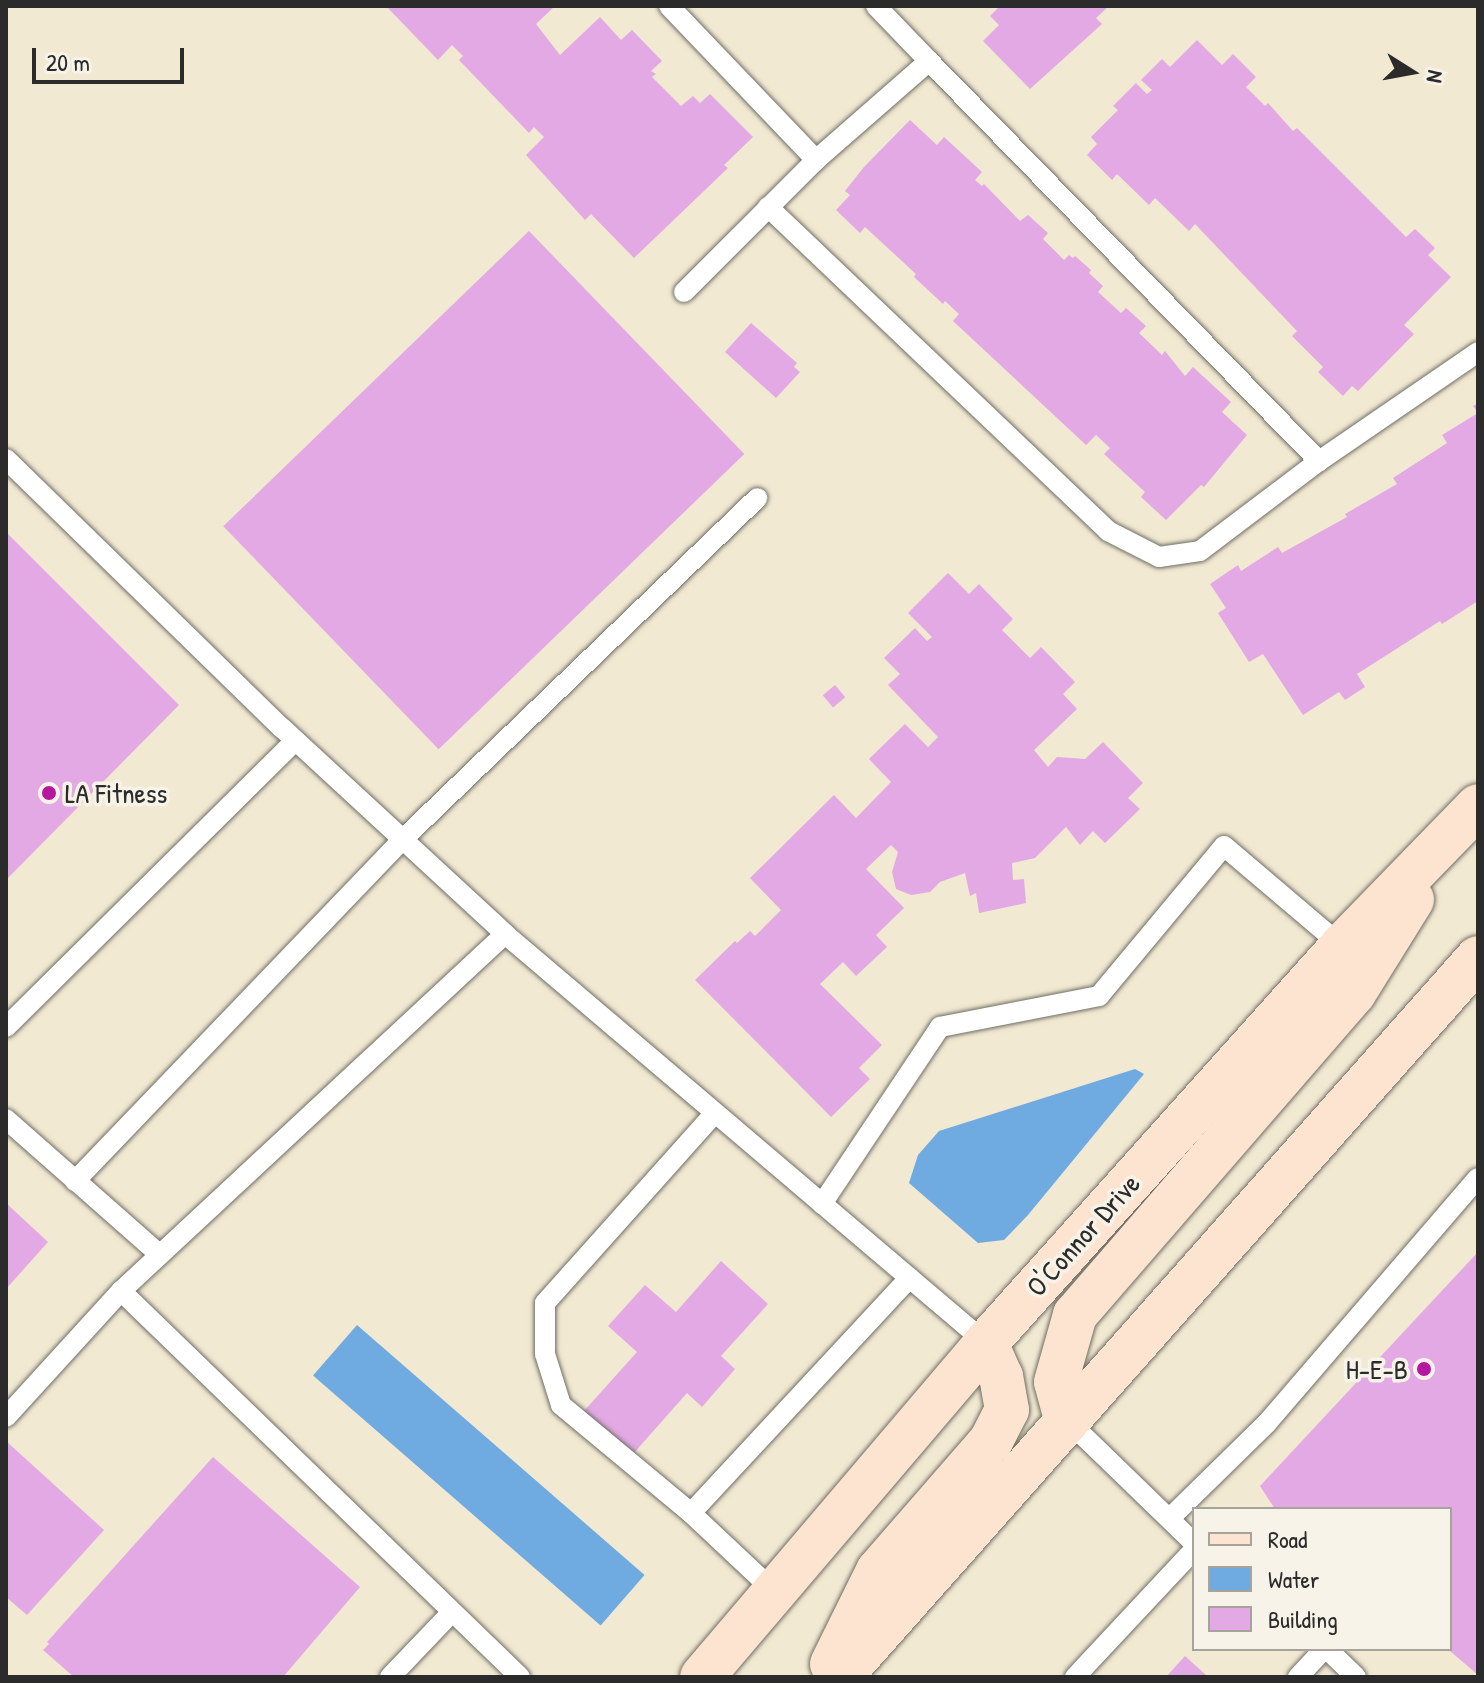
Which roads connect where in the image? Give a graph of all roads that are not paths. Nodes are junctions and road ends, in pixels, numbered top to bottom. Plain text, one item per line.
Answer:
1 (669, 6) edge
2 (876, 6) edge
3 (929, 61) junction
4 (816, 160) junction
5 (768, 207) junction
6 (684, 292) dead end
7 (1478, 352) edge
8 (6, 459) edge
9 (1319, 461) junction
10 (757, 498) dead end
11 (295, 741) junction
12 (1467, 818) edge
13 (402, 840) junction
14 (505, 934) junction
15 (1342, 946) junction
16 (1478, 958) edge
17 (6, 1027) edge
18 (715, 1113) junction
19 (6, 1119) edge
20 (1478, 1178) edge
21 (75, 1181) junction
22 (822, 1204) junction
23 (160, 1255) junction
24 (909, 1278) junction
25 (121, 1291) junction
26 (986, 1343) junction
27 (6, 1417) edge
28 (1066, 1419) junction
29 (691, 1513) junction
30 (1171, 1517) junction
31 (1192, 1541) edge
32 (1192, 1552) edge
33 (775, 1592) junction
34 (451, 1613) junction
35 (1324, 1651) edge
36 (1328, 1651) edge
37 (390, 1677) edge
38 (520, 1677) edge
39 (702, 1677) edge
40 (825, 1677) edge
41 (840, 1677) edge
42 (1075, 1677) edge
43 (1298, 1677) edge
44 (1356, 1677) edge

1 - 4 lane
2 - 3 lane
3 - 4 lane
3 - 9 lane
4 - 5 lane
5 - 6 lane
5 - 9 lane
7 - 9 lane
8 - 11 lane
10 - 13 lane
11 - 13 lane
11 - 17 lane
12 - 15 main road, O'Connor Drive
12 - 28 main road
13 - 14 lane
13 - 21 lane
14 - 18 lane
14 - 23 lane
15 - 22 lane
15 - 26 main road, O'Connor Drive
16 - 28 main road
18 - 22 lane
18 - 29 lane
19 - 21 lane
20 - 30 lane
21 - 23 lane
22 - 24 lane
23 - 25 lane
24 - 26 lane
24 - 29 lane
25 - 27 lane
25 - 34 lane
26 - 33 main road, O'Connor Drive
26 - 40 main road
28 - 30 lane
28 - 41 main road
29 - 33 lane
30 - 31 lane
32 - 42 lane
33 - 39 main road, O'Connor Drive
34 - 37 lane
34 - 38 lane
35 - 43 lane
36 - 44 lane

